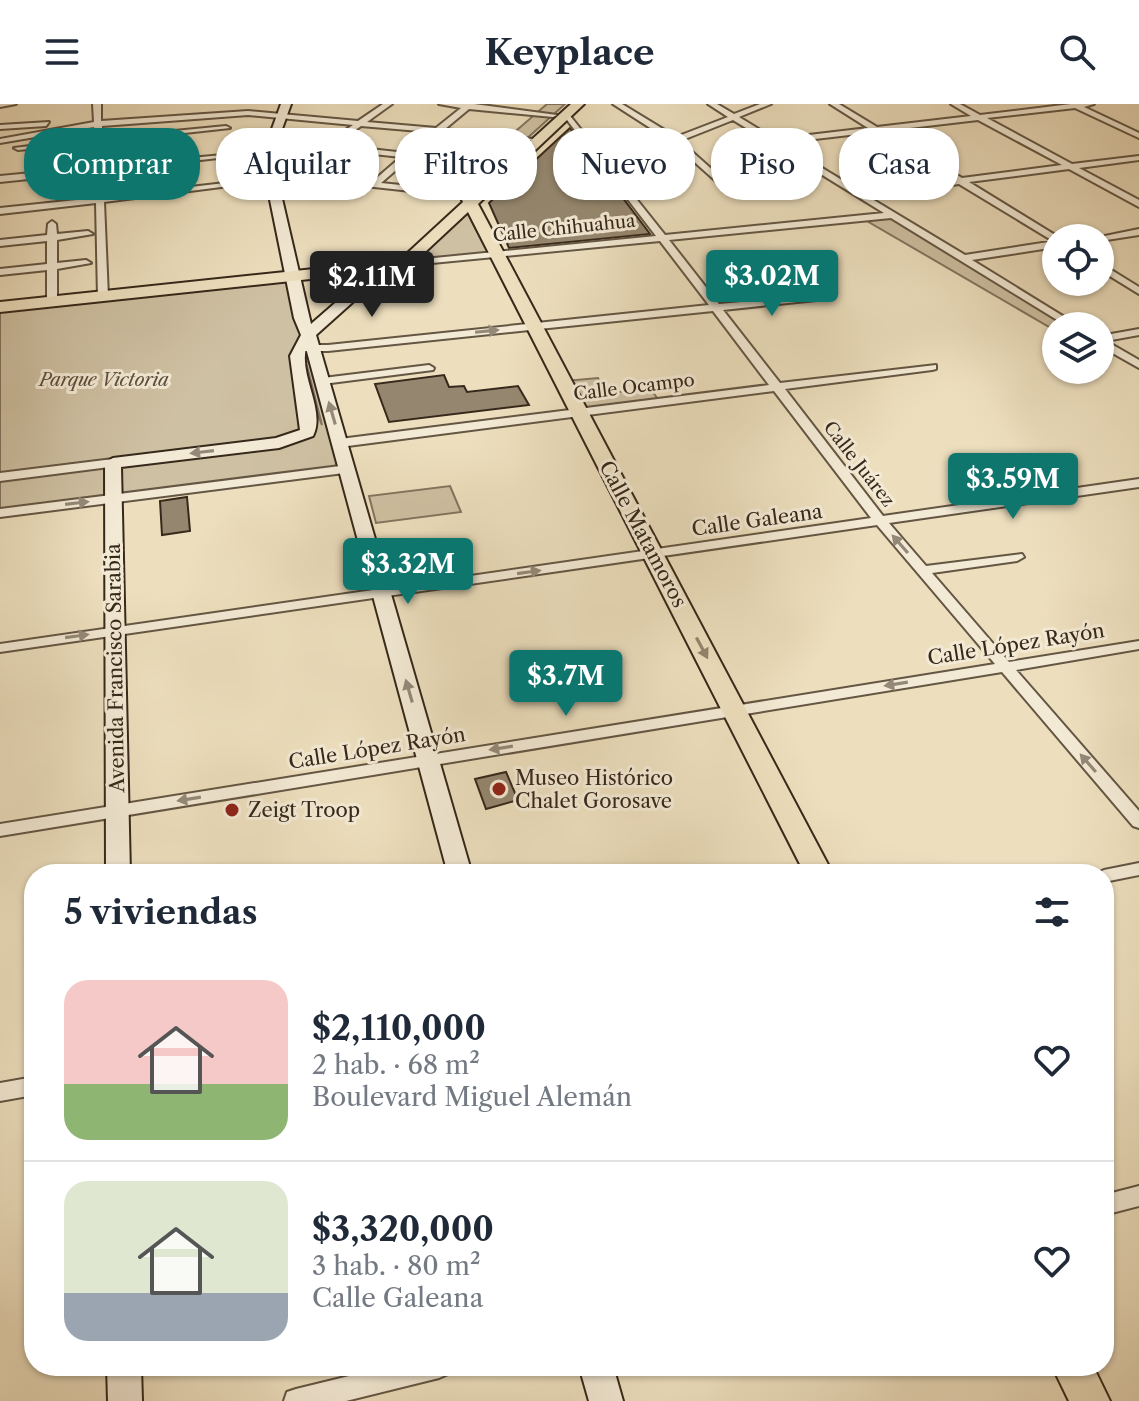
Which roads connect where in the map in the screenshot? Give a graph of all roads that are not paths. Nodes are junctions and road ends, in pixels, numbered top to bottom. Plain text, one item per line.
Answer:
1 (12, 104) edge
2 (97, 104) edge
3 (388, 104) edge
4 (443, 104) edge
5 (617, 104) edge
6 (712, 104) edge
7 (767, 104) edge
8 (834, 104) edge
9 (955, 104) edge
10 (1090, 104) edge
11 (0, 105) edge
12 (468, 105) edge
13 (1074, 105) edge
14 (191, 107) dead end
15 (284, 109) edge
16 (566, 109) edge
17 (979, 117) junction
18 (731, 119) junction
19 (97, 122) junction
20 (362, 122) junction
21 (0, 127) edge
22 (97, 128) edge
23 (277, 128) edge
24 (354, 128) edge
25 (419, 128) edge
26 (440, 128) edge
27 (656, 128) edge
28 (747, 128) edge
29 (874, 128) edge
30 (885, 128) edge
31 (695, 132) edge
32 (537, 133) edge
33 (537, 136) edge
34 (1139, 136) edge
35 (0, 141) edge
36 (24, 148) edge
37 (0, 150) edge
38 (695, 158) edge
39 (1139, 158) edge
40 (395, 166) edge
41 (1071, 167) junction
42 (711, 172) edge
43 (24, 177) edge
44 (0, 179) edge
45 (959, 179) edge
46 (379, 180) edge
47 (959, 181) edge
48 (962, 181) junction
49 (100, 200) joint
50 (278, 200) edge
51 (467, 200) edge
52 (467, 200) edge
53 (470, 200) edge
54 (869, 200) edge
55 (1139, 204) edge
56 (0, 211) edge
57 (893, 215) junction
58 (52, 224) dead end
59 (1139, 232) edge
60 (1042, 233) edge
61 (88, 234) dead end
62 (1114, 236) edge
63 (52, 237) junction
64 (663, 238) junction
65 (0, 243) edge
66 (1042, 244) edge
67 (409, 247) junction
68 (500, 255) junction
69 (964, 258) junction
70 (86, 263) dead end
71 (404, 264) junction
72 (386, 266) junction
73 (52, 267) junction
74 (353, 269) junction
75 (0, 272) edge
76 (1114, 275) edge
77 (291, 276) junction
78 (1139, 291) edge
79 (826, 296) dead end
80 (103, 297) junction
81 (52, 302) junction
82 (0, 307) edge
83 (715, 307) junction
84 (1051, 312) edge
85 (534, 326) junction
86 (1139, 332) edge
87 (1114, 337) edge
88 (307, 344) junction
89 (1114, 348) edge
90 (1137, 362) edge
91 (932, 367) dead end
92 (429, 368) dead end
93 (323, 381) junction
94 (776, 387) junction
95 (579, 412) junction
96 (340, 443) junction
97 (113, 463) junction
98 (348, 469) junction
99 (0, 477) edge
100 (1139, 483) edge
101 (113, 498) junction
102 (0, 513) edge
103 (881, 522) junction
104 (654, 554) junction
105 (1017, 557) dead end
106 (923, 570) junction
107 (382, 593) junction
108 (115, 631) junction
109 (1139, 645) edge
110 (0, 648) edge
111 (1005, 666) junction
112 (735, 710) junction
113 (428, 760) junction
114 (117, 811) junction
115 (1139, 822) edge
116 (0, 830) edge
117 (118, 864) edge
118 (457, 864) edge
119 (814, 864) edge
120 (1139, 869) edge
121 (1114, 874) edge
122 (24, 1088) edge
123 (0, 1092) edge
124 (1139, 1196) edge
125 (1114, 1202) edge
126 (124, 1376) edge
127 (398, 1376) edge
128 (599, 1376) edge
129 (1077, 1376) edge
130 (125, 1401) edge
131 (296, 1401) edge
132 (606, 1401) edge
133 (1090, 1401) edge

1 - 11 street
2 - 19 street
3 - 20 street
4 - 12 street
5 - 27 street
6 - 18 street
7 - 18 street
8 - 29 street
9 - 17 street
10 - 13 street
12 - 16 street
12 - 26 street
13 - 17 street
13 - 34 street
14 - 19 street
15 - 19 street
15 - 20 street
15 - 23 main road
16 - 32 main road
16 - 33 main road
16 - 64 street, Calle Juárez
17 - 30 street
17 - 41 street
18 - 28 street
18 - 31 street
19 - 21 street
19 - 22 street
19 - 35 street
20 - 24 street
20 - 25 street
36 - 37 street
38 - 42 street
39 - 41 street
40 - 46 street
41 - 48 street
41 - 55 street
43 - 44 street
45 - 48 street
47 - 48 street
48 - 60 street
49 - 56 street
49 - 80 street
50 - 77 main road
51 - 67 main road
52 - 71 main road
53 - 68 main road, Calle Matamoros
54 - 57 street
57 - 64 street, Calle Chihuahua
57 - 69 street
58 - 63 street
59 - 62 street
61 - 63 street
63 - 65 street
63 - 73 street
64 - 68 street, Calle Chihuahua
64 - 83 street, Calle Juárez
66 - 69 street
67 - 72 main road
67 - 74 main road
68 - 71 street, Calle Chihuahua
68 - 85 main road, Calle Matamoros
69 - 84 street
70 - 73 street
71 - 72 main road, Calle Chihuahua
71 - 88 main road
72 - 74 main road, Calle Chihuahua
72 - 88 main road
73 - 75 street
73 - 81 street
74 - 77 main road, Calle Chihuahua
76 - 78 street
77 - 80 main road, Calle Chihuahua
77 - 88 main road
79 - 83 street
80 - 81 main road, Calle Chihuahua
81 - 82 main road, Calle Chihuahua
83 - 85 street
83 - 94 street, Calle Juárez
88 -> 85 street
85 - 95 main road, Calle Matamoros
86 - 87 street
88 - 93 main road
88 -> 97 main road
89 - 90 street
91 - 94 street, Calle Ocampo
92 - 93 street
96 -> 93 main road
94 - 95 street, Calle Ocampo
94 - 103 street, Calle Juárez
95 - 96 street, Calle Ocampo
95 - 104 main road, Calle Matamoros
96 - 98 main road
97 - 99 street
97 - 101 main road, Avenida Francisco Sarabia
98 - 101 street
98 - 107 main road
100 - 103 street, Calle Galeana
102 -> 101 street
101 - 108 main road, Avenida Francisco Sarabia
103 - 104 street, Calle Galeana
106 -> 103 street, Calle Juárez
107 -> 104 street, Calle Galeana
104 -> 112 main road, Calle Matamoros
105 - 106 street
106 - 111 street, Calle Juárez
107 - 108 street, Calle Galeana
113 -> 107 main road
110 -> 108 street, Calle Galeana
108 - 114 main road, Avenida Francisco Sarabia
109 - 111 street, Calle López Rayón
111 -> 112 street, Calle López Rayón
115 -> 111 street, Calle Juárez
112 -> 113 street, Calle López Rayón
112 - 119 main road, Calle Matamoros
113 -> 114 street, Calle López Rayón
113 - 118 main road
114 - 116 street, Calle López Rayón
114 - 117 main road, Avenida Francisco Sarabia
120 - 121 street
122 - 123 street
124 - 125 street
126 - 130 main road
127 - 131 street
128 - 132 main road
129 - 133 main road

